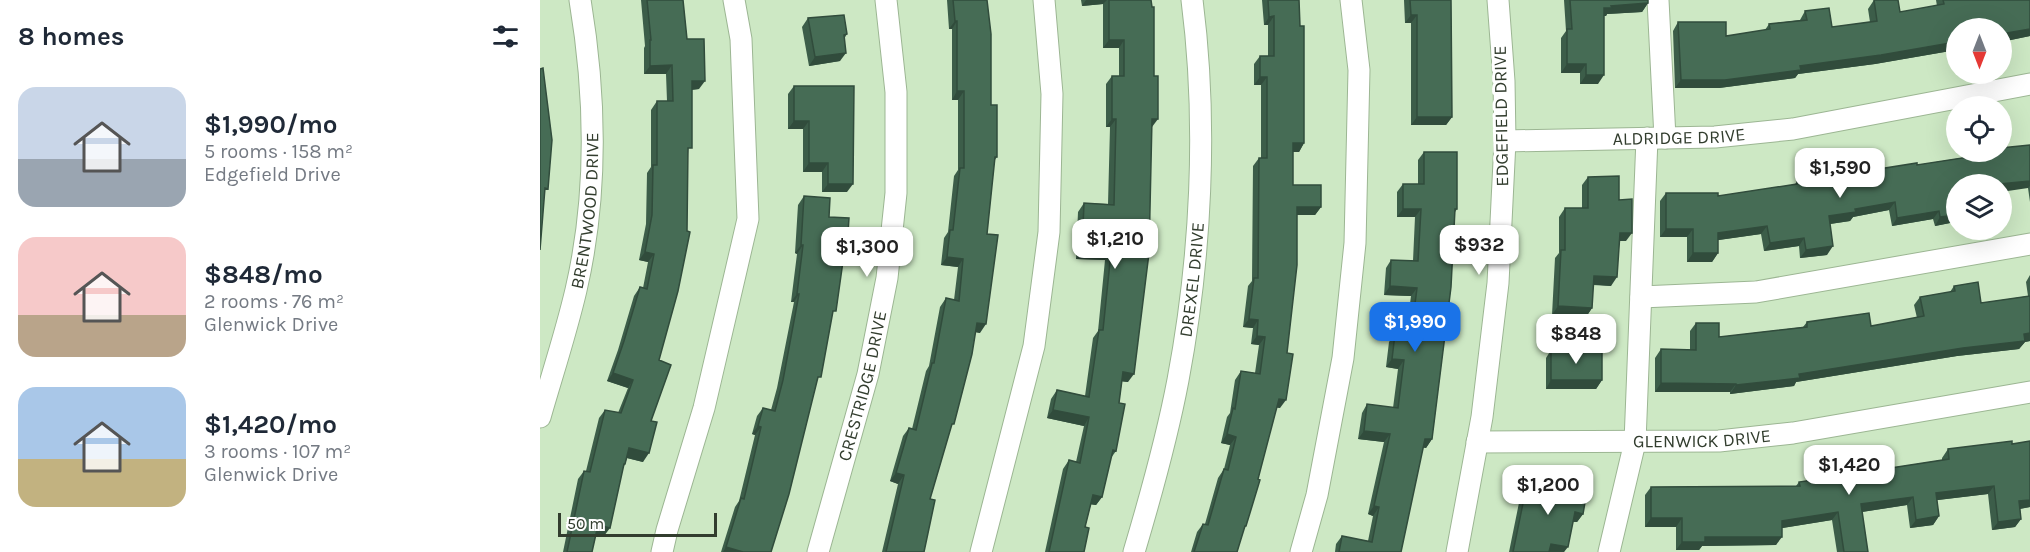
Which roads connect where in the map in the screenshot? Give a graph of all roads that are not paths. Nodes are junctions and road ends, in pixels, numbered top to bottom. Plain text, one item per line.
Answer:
1 (579, 0) edge
2 (734, 0) edge
3 (886, 0) edge
4 (1044, 0) edge
5 (1192, 0) edge
6 (1351, 0) edge
7 (1498, 0) edge
8 (1659, 0) edge
9 (2030, 84) edge
10 (1656, 138) junction
11 (1505, 141) junction
12 (2030, 244) edge
13 (1641, 297) junction
14 (2030, 392) edge
15 (540, 417) edge
16 (1477, 442) junction
17 (1635, 442) junction
18 (662, 552) edge
19 (818, 552) edge
20 (981, 552) edge
21 (1134, 552) edge
22 (1301, 552) edge
23 (1457, 552) edge
24 (1609, 552) edge

1 - 15 street, BRENTWOOD DRIVE
2 - 18 street
3 - 19 street, CRESTRIDGE DRIVE
4 - 20 street
5 - 21 street, DREXEL DRIVE
6 - 22 street
7 - 11 street, EDGEFIELD DRIVE
8 - 10 street
9 - 10 street, ALDRIDGE DRIVE
10 - 11 street, ALDRIDGE DRIVE
10 - 13 street
11 - 16 street, EDGEFIELD DRIVE
12 - 13 street
13 - 17 street
14 - 17 street, GLENWICK DRIVE
16 - 17 street, GLENWICK DRIVE
16 - 23 street, EDGEFIELD DRIVE
17 - 24 street

